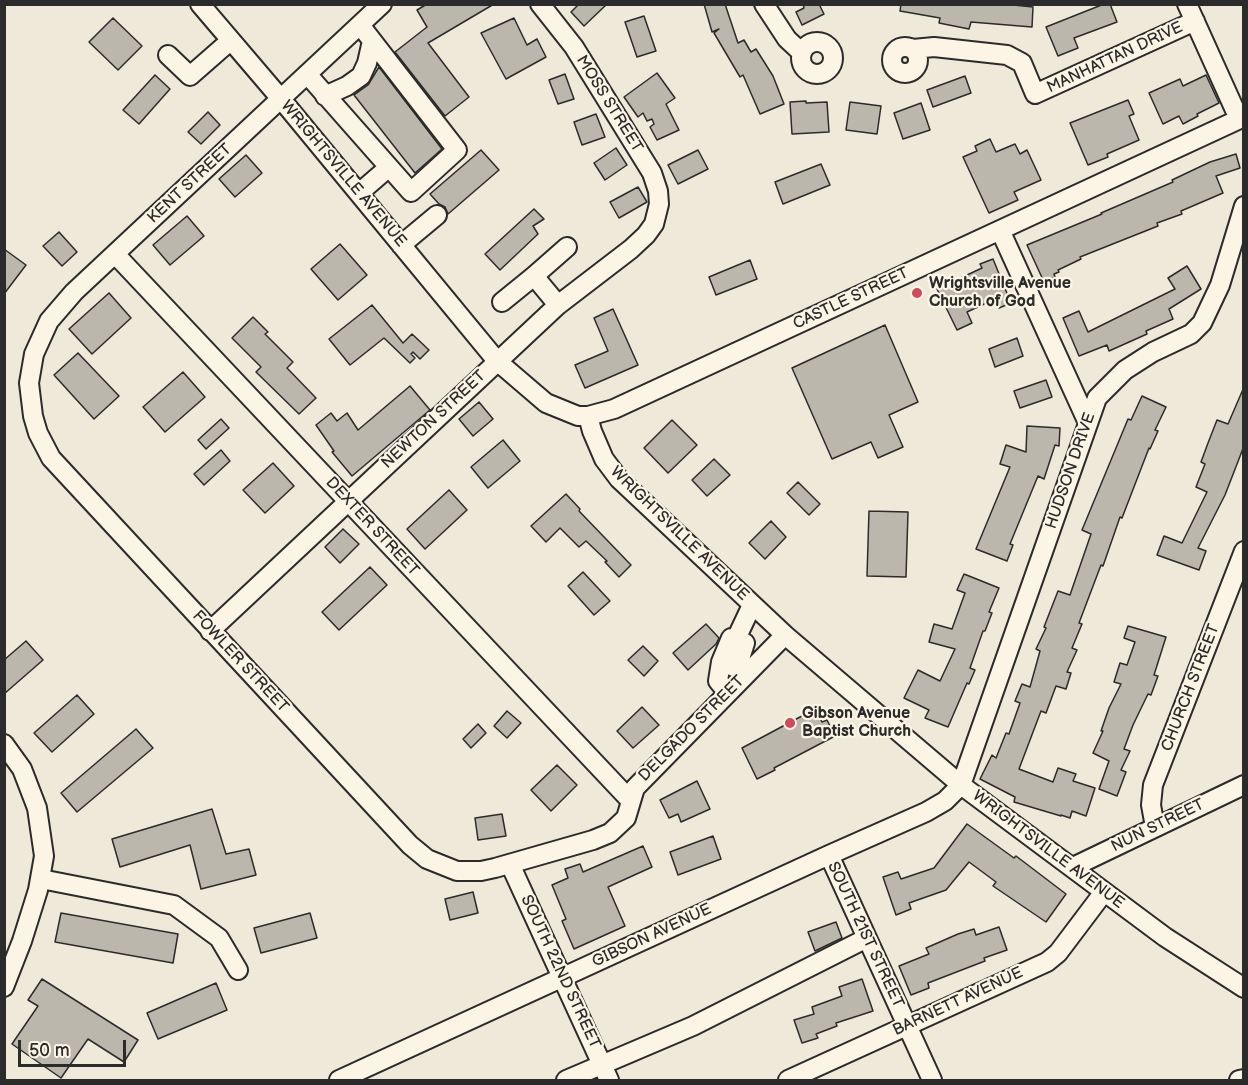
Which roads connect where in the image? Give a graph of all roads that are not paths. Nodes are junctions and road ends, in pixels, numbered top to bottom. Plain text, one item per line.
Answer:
1 (200, 4) edge
2 (540, 4) edge
3 (764, 4) edge
4 (380, 5) edge
5 (1191, 13) edge
6 (360, 25) junction
7 (230, 41) junction
8 (372, 41) junction
9 (913, 49) dead end
10 (802, 52) dead end
11 (168, 55) dead end
12 (307, 74) junction
13 (326, 96) junction
14 (281, 99) junction
15 (1241, 118) edge
16 (388, 168) junction
17 (359, 193) junction
18 (1244, 206) edge
19 (658, 213) joint
20 (437, 215) dead end
21 (1000, 230) junction
22 (401, 245) junction
23 (567, 247) dead end
24 (115, 254) junction
25 (534, 276) junction
26 (502, 302) dead end
27 (558, 304) junction
28 (497, 361) junction
29 (29, 383) joint
30 (588, 417) junction
31 (1088, 423) junction
32 (348, 501) junction
33 (1244, 551) edge
34 (752, 605) junction
35 (210, 631) junction
36 (785, 635) junction
37 (734, 669) junction
38 (728, 693) junction
39 (4, 744) edge
40 (961, 785) junction
41 (1244, 785) edge
42 (630, 801) junction
43 (1155, 827) junction
44 (829, 855) junction
45 (510, 864) junction
46 (1072, 867) junction
47 (40, 879) junction
48 (1104, 892) junction
49 (867, 938) junction
50 (238, 970) dead end
51 (562, 978) junction
52 (4, 987) edge
53 (1244, 988) edge
54 (907, 1026) junction
55 (606, 1072) edge
56 (1244, 1079) edge
57 (339, 1080) edge
58 (566, 1080) edge
59 (788, 1080) edge
60 (932, 1080) edge
61 (1239, 1080) edge

1 - 7 street, WRIGHTSVILLE AVENUE
2 - 19 street, MOSS STREET
3 - 10 street
4 - 6 street, KENT STREET
5 - 9 street, MANHATTAN DRIVE
5 - 15 street
6 - 8 street
6 - 12 street, KENT STREET
7 - 11 street
7 - 14 street, WRIGHTSVILLE AVENUE
8 - 13 street
8 - 16 street
12 - 13 street
12 - 14 street, KENT STREET
13 - 16 street
14 - 17 street, WRIGHTSVILLE AVENUE
14 - 24 street, KENT STREET
15 - 21 street, CASTLE STREET
16 - 17 street
17 - 22 street, WRIGHTSVILLE AVENUE
18 - 31 street, HUDSON DRIVE
19 - 27 street, NEWTON STREET
20 - 22 street
21 - 30 street, CASTLE STREET
21 - 31 street
22 - 28 street, WRIGHTSVILLE AVENUE
23 - 25 street
24 - 29 street, KENT STREET
24 - 32 street, DEXTER STREET
25 - 26 street
25 - 27 street
27 - 28 street, NEWTON STREET
28 - 30 street, WRIGHTSVILLE AVENUE
28 - 32 street, NEWTON STREET
29 - 35 street, FOWLER STREET
30 - 34 street, WRIGHTSVILLE AVENUE
31 - 40 street, HUDSON DRIVE
32 - 35 street, NEWTON STREET
32 - 42 street, DEXTER STREET
33 - 43 street, CHURCH STREET
34 - 36 street, WRIGHTSVILLE AVENUE
34 - 37 street
35 - 45 street, FOWLER STREET
36 - 37 street, DELGADO STREET
36 - 40 street, WRIGHTSVILLE AVENUE
37 - 38 street, DELGADO STREET
37 - 38 street
38 - 42 street, DELGADO STREET
39 - 47 street
40 - 44 street, GIBSON AVENUE
40 - 46 street, WRIGHTSVILLE AVENUE
41 - 43 street, NUN STREET
42 - 45 street, DELGADO STREET
43 - 46 street, NUN STREET
44 - 49 street, SOUTH 21ST STREET
44 - 51 street, GIBSON AVENUE
45 - 51 street, SOUTH 22ND STREET
46 - 48 street, WRIGHTSVILLE AVENUE
47 - 50 street
47 - 52 street
48 - 53 street, WRIGHTSVILLE AVENUE
48 - 54 street, BARNETT AVENUE
49 - 54 street, SOUTH 21ST STREET
49 - 55 street
51 - 55 street, SOUTH 22ND STREET
51 - 57 street, GIBSON AVENUE
54 - 59 street, BARNETT AVENUE
54 - 60 street, SOUTH 21ST STREET
55 - 58 street
56 - 61 street

